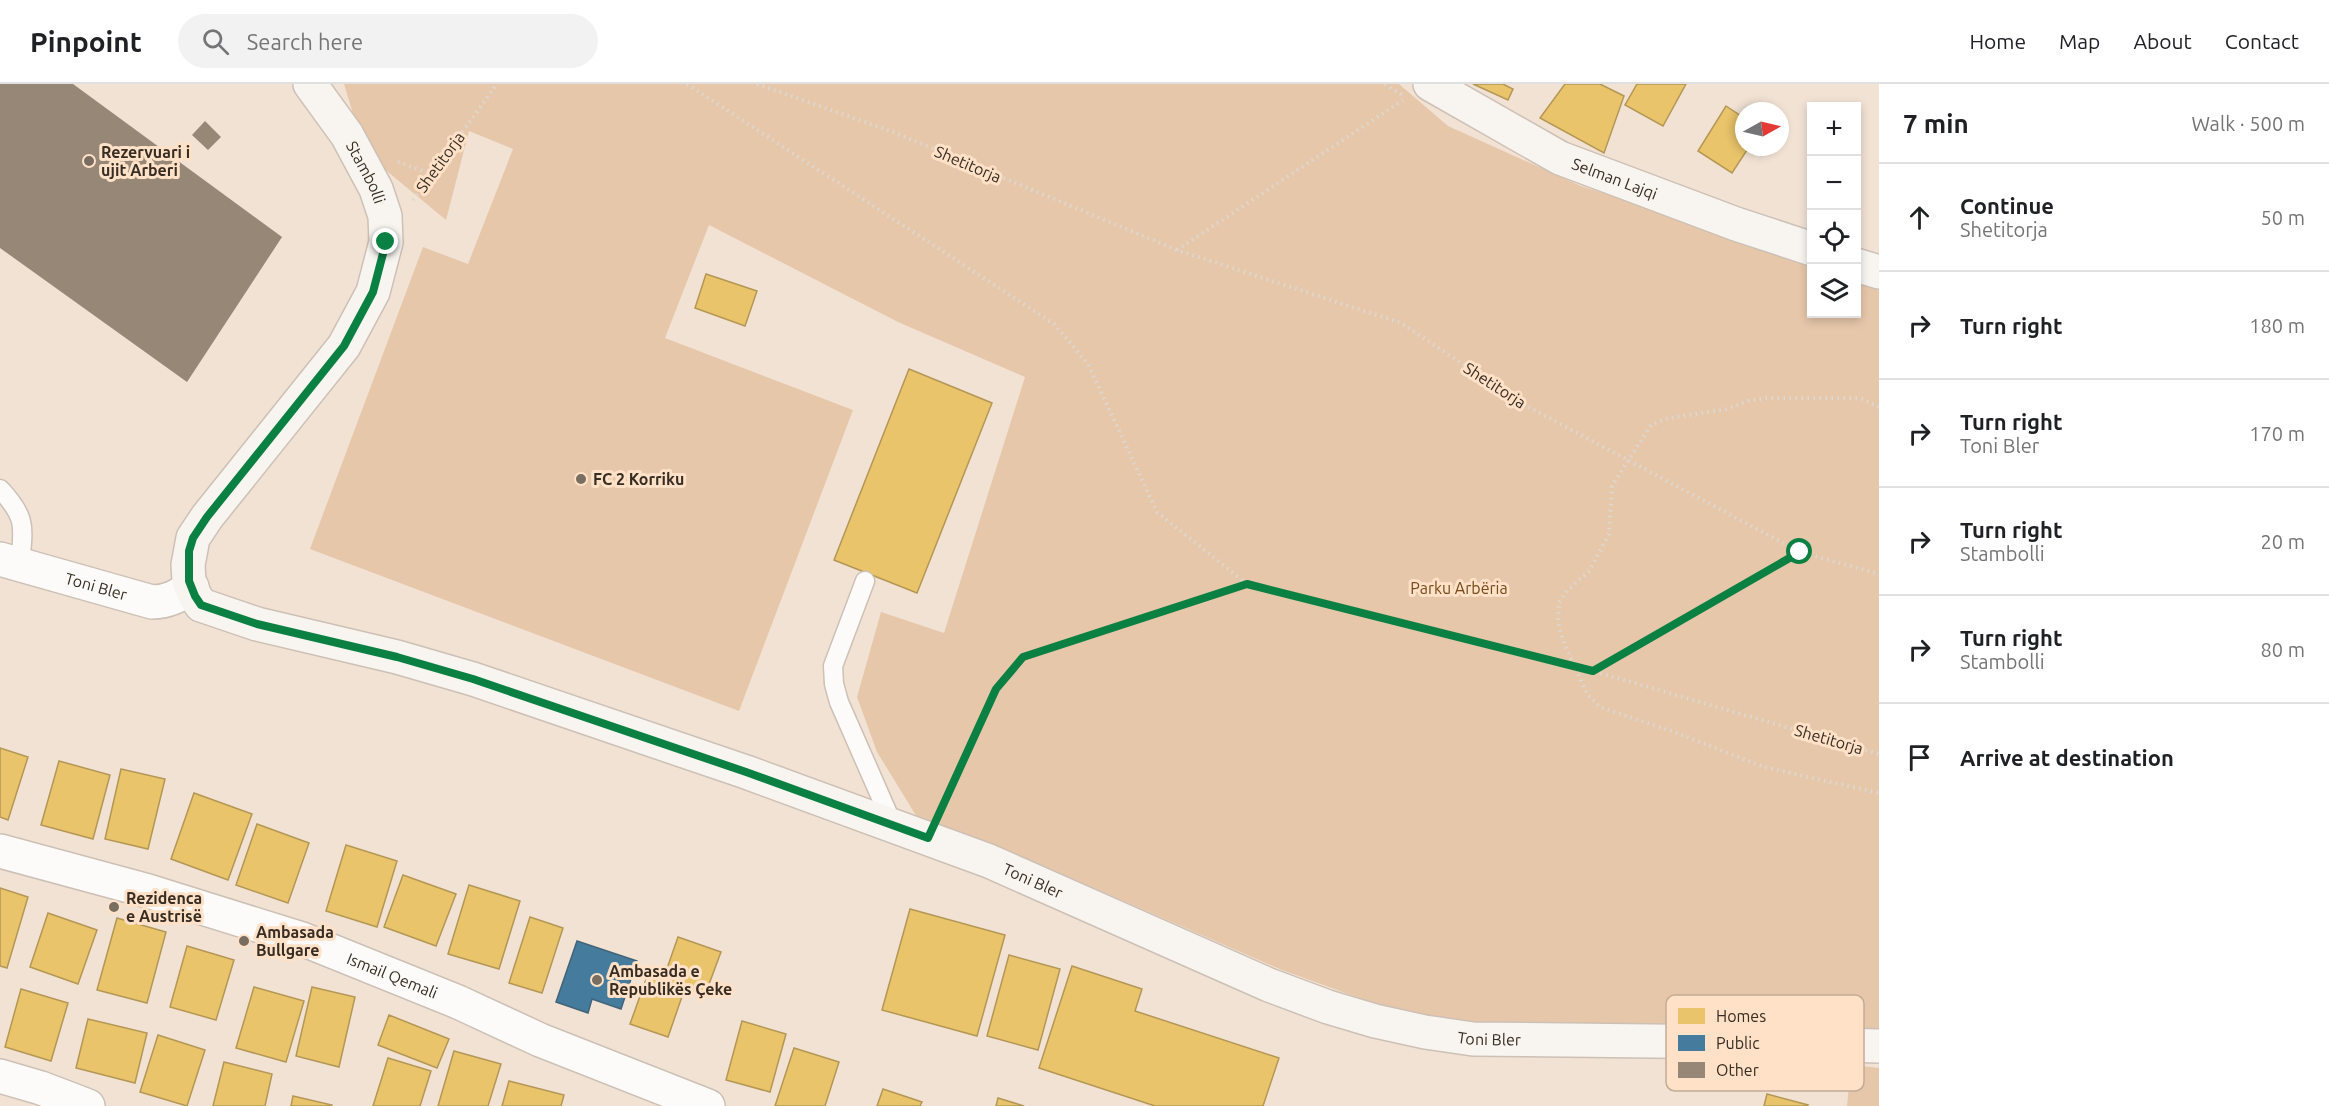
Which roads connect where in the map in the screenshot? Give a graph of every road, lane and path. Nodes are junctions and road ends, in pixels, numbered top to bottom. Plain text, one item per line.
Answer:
1 (310, 84) edge
2 (497, 84) edge
3 (687, 84) edge
4 (757, 84) edge
5 (1418, 91) edge
6 (412, 203) dead end
7 (1807, 247) edge
8 (1176, 250) junction
9 (1861, 266) edge
10 (1879, 272) edge
11 (1879, 407) edge
12 (1628, 461) junction
13 (0, 489) edge
14 (1800, 552) junction
15 (10, 562) edge
16 (1879, 574) edge
17 (865, 581) dead end
18 (1247, 584) junction
19 (196, 596) junction
20 (1575, 667) junction
21 (1593, 671) junction
22 (1879, 754) edge
23 (1879, 793) edge
24 (892, 825) junction
25 (928, 838) junction
26 (0, 851) edge
27 (1666, 1041) edge
28 (1864, 1046) edge
29 (1879, 1047) edge
30 (0, 1076) edge
31 (88, 1106) edge
32 (708, 1106) edge

1 - 19 street, Stambolli
2 - 6 path, Shetitorja
3 - 18 path
4 - 8 path, Shetitorja
5 - 7 street, Selman Lajqi
5 - 8 path
8 - 12 path, Shetitorja
9 - 10 street
11 - 12 path
12 - 14 path, Shetitorja
12 - 20 path
13 - 15 lane
14 - 16 path, Shetitorja
14 - 21 path
15 - 19 street, Toni Bler
17 - 24 lane
18 - 20 path, Shetitorja
18 - 25 path
19 - 24 street, Toni Bler
20 - 21 path, Shetitorja
20 - 23 path
21 - 22 path, Shetitorja
24 - 25 street, Toni Bler
25 - 27 street, Toni Bler
26 - 32 street, Ismail Qemali
28 - 29 street, Toni Bler
30 - 31 street

